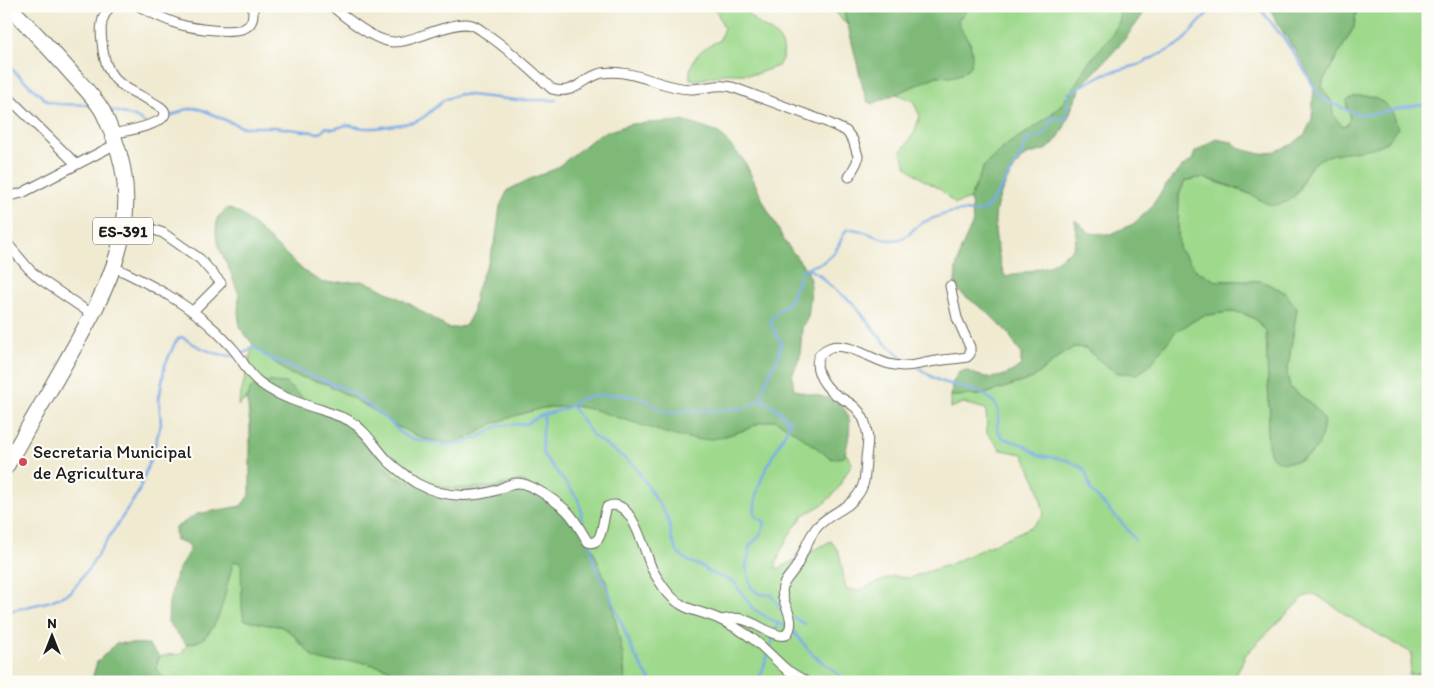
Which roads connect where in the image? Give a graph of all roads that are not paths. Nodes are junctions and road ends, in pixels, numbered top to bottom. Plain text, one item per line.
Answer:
1 (8, 6) edge
2 (111, 6) edge
3 (139, 6) edge
4 (253, 6) edge
5 (332, 6) edge
6 (6, 95) edge
7 (114, 139) junction
8 (76, 164) junction
9 (6, 177) edge
10 (849, 177) dead end
11 (8, 197) edge
12 (126, 220) junction
13 (6, 242) edge
14 (114, 267) junction
15 (950, 286) dead end
16 (193, 311) junction
17 (93, 315) junction
18 (7, 462) edge
19 (721, 620) junction
20 (807, 682) edge

1 - 7 main road, ES-391
2 - 7 street
3 - 4 street
5 - 10 street
6 - 8 street
7 - 8 street
7 - 12 main road, ES-391
8 - 11 street
9 - 11 street
12 - 14 main road, ES-391
12 - 16 street
13 - 17 street
14 - 16 street
14 - 17 main road, ES-391
15 - 19 street
16 - 19 street
17 - 18 main road, ES-391
19 - 20 street

